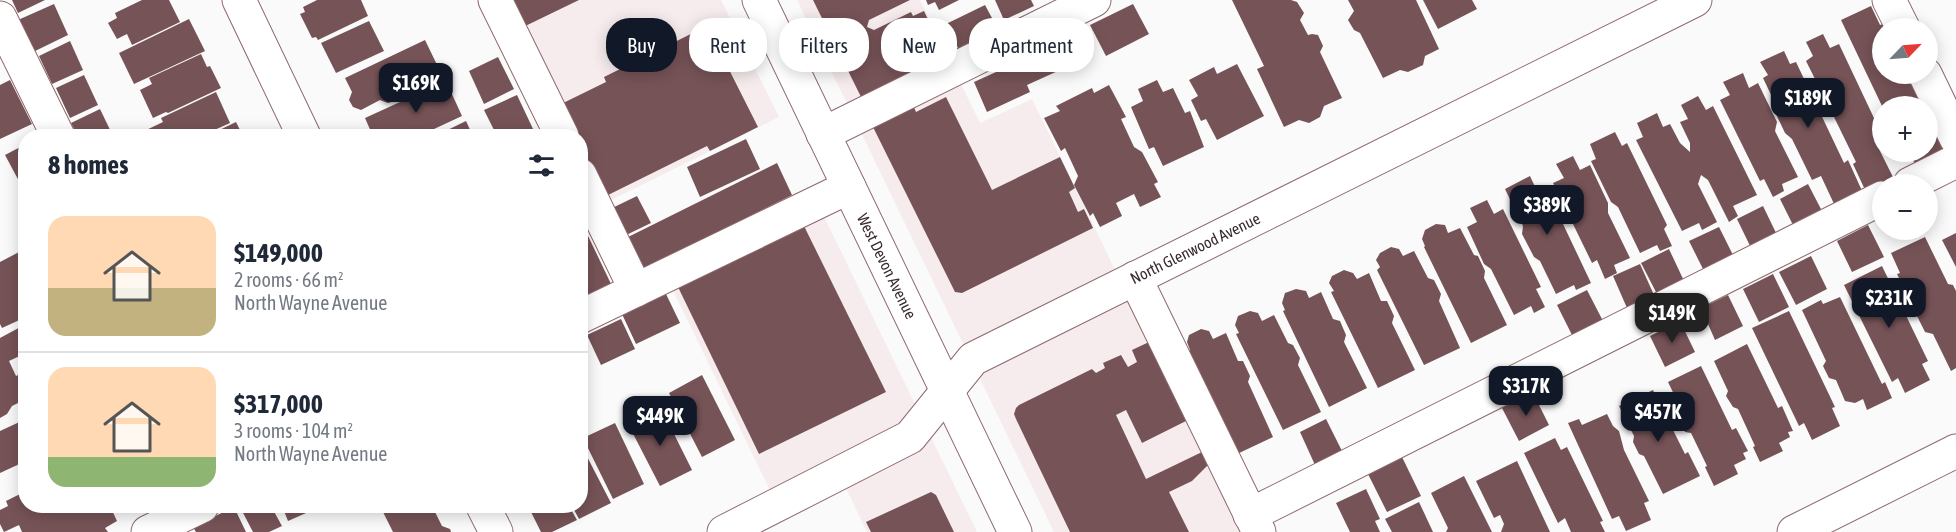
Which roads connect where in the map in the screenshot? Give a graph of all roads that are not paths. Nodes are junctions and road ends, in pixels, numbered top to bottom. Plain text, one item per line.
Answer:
1 (239, 0) edge
2 (495, 0) edge
3 (759, 0) edge
4 (1094, 0) edge
5 (1695, 0) edge
6 (1889, 0) edge
7 (0, 18) edge
8 (1898, 18) edge
9 (1930, 84) edge
10 (55, 129) edge
11 (301, 129) edge
12 (559, 129) edge
13 (823, 134) junction
14 (1956, 138) edge
15 (1956, 161) edge
16 (1930, 174) edge
17 (849, 187) junction
18 (588, 191) edge
19 (1872, 203) edge
20 (1135, 278) junction
21 (636, 290) junction
22 (588, 313) edge
23 (947, 392) junction
24 (1956, 451) edge
25 (187, 513) edge
26 (486, 513) edge
27 (1254, 524) edge
28 (148, 532) edge
29 (496, 532) edge
30 (724, 532) edge
31 (1015, 532) edge
32 (1794, 532) edge

1 - 11 street
2 - 12 street
3 - 13 street, West Devon Avenue
4 - 13 street
5 - 20 street, North Glenwood Avenue
6 - 8 street
7 - 10 street
9 - 14 street
13 - 17 street, West Devon Avenue
15 - 16 street
17 - 21 street
17 - 23 street, West Devon Avenue
18 - 21 street
19 - 27 street
20 - 23 street, North Glenwood Avenue
20 - 27 street
21 - 22 street
23 - 30 street, North Glenwood Avenue
23 - 31 street, West Devon Avenue
24 - 32 street
25 - 28 street
26 - 29 street

